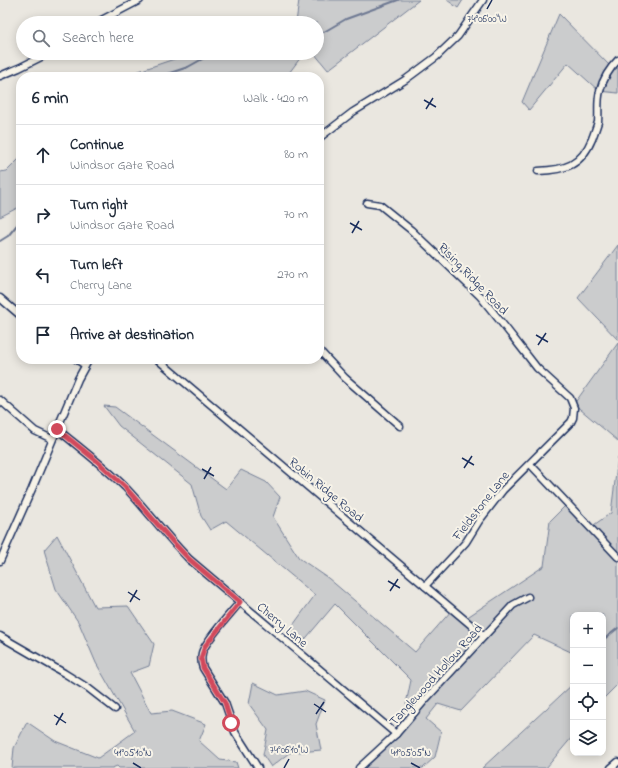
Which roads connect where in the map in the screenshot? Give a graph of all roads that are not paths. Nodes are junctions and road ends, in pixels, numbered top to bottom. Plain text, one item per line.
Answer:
1 (140, 0) edge
2 (483, 0) edge
3 (109, 16) edge
4 (35, 60) edge
5 (618, 60) edge
6 (0, 76) edge
7 (324, 134) edge
8 (538, 171) dead end
9 (367, 203) dead end
10 (0, 298) edge
11 (16, 312) edge
12 (324, 355) edge
13 (163, 364) edge
14 (85, 365) edge
15 (0, 400) edge
16 (571, 422) joint
17 (400, 426) dead end
18 (57, 429) junction
19 (52, 439) junction
20 (530, 464) junction
21 (618, 557) edge
22 (0, 560) edge
23 (424, 586) junction
24 (528, 597) dead end
25 (240, 602) junction
26 (0, 636) edge
27 (484, 636) junction
28 (115, 709) dead end
29 (396, 734) junction
30 (618, 762) edge
31 (258, 768) edge
32 (359, 768) edge
33 (612, 768) edge

1 - 3 street
2 - 7 street
4 - 6 street
5 - 8 street
9 - 16 street, Rising Ridge Road
10 - 11 street
12 - 17 street
13 - 23 street, Robin Ridge Road
14 - 18 street
15 - 19 street
16 - 20 street, Fieldstone Lane
18 - 19 street
18 - 25 street, Cherry Lane
19 - 22 street
20 - 21 street
20 - 23 street, Fieldstone Lane
23 - 27 street, Robin Ridge Road
24 - 27 street, Tanglewood Hollow Road
25 - 29 street, Cherry Lane
25 - 31 street
26 - 28 street
27 - 29 street, Tanglewood Hollow Road
29 - 32 street, Tanglewood Hollow Road
30 - 33 street

